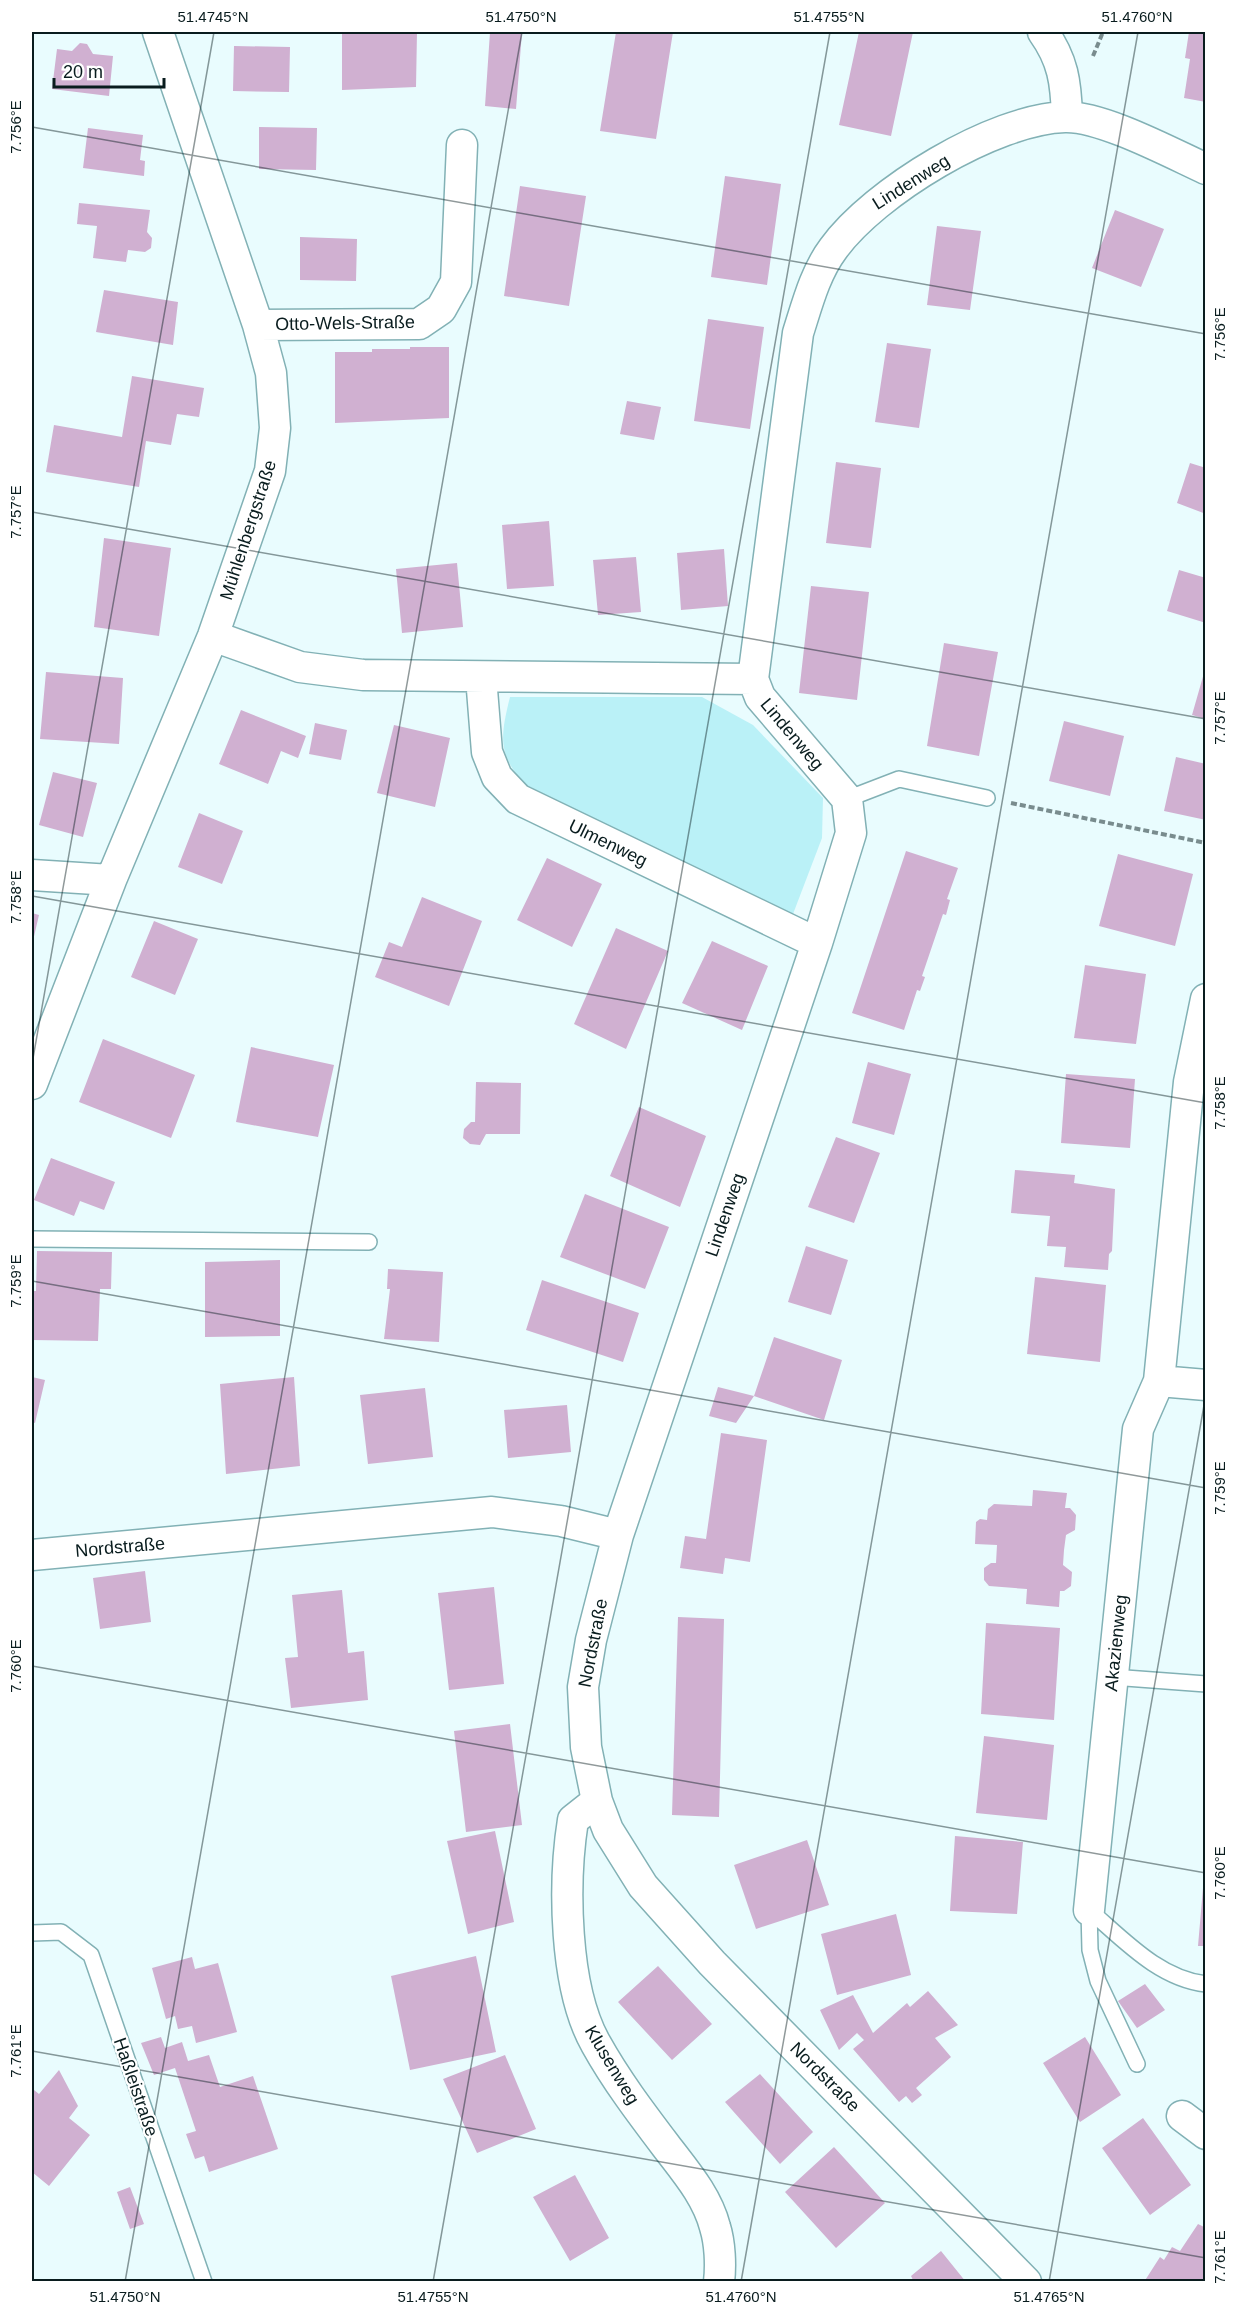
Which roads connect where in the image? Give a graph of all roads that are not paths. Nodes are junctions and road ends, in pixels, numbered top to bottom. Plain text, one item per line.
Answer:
1 (158, 32) edge
2 (1043, 32) edge
3 (1067, 117) junction
4 (462, 146) dead end
5 (1206, 169) edge
6 (258, 325) junction
7 (213, 636) junction
8 (481, 677) junction
9 (753, 679) junction
10 (987, 798) road end
11 (847, 799) junction
12 (32, 875) edge
13 (111, 880) junction
14 (817, 943) junction
15 (1206, 999) edge
16 (1197, 1083) edge
17 (32, 1084) edge
18 (32, 1239) edge
19 (369, 1242) dead end
20 (1159, 1381) junction
21 (1206, 1385) edge
22 (618, 1535) junction
23 (32, 1555) edge
24 (1113, 1677) junction
25 (1206, 1684) edge
26 (597, 1801) junction
27 (1089, 1910) junction
28 (32, 1933) edge
29 (1206, 1983) edge
30 (1137, 2064) dead end
31 (1182, 2116) dead end
32 (1206, 2134) edge
33 (204, 2282) edge
34 (719, 2282) edge
35 (1026, 2282) edge

1 - 6 street, Mühlenbergstraße
2 - 3 street
3 - 5 street, Lindenweg
3 - 9 street, Lindenweg
4 - 6 street, Otto-Wels-Straße
6 - 7 street, Mühlenbergstraße
7 - 8 street
7 - 13 street, Mühlenbergstraße
8 - 9 street
8 - 14 street, Ulmenweg
9 - 11 street, Lindenweg
10 - 11 lane
11 - 14 street, Lindenweg
12 - 13 street
13 - 17 street, Mühlenbergstraße
14 - 22 street, Lindenweg
15 - 16 street, Akazienweg
16 - 20 street, Akazienweg
18 - 19 lane
20 - 21 street
20 - 24 street, Akazienweg
22 - 23 street, Nordstraße
22 - 26 street, Nordstraße
24 - 25 lane
24 - 27 street, Akazienweg
26 - 34 street, Klusenweg
26 - 35 street, Nordstraße
27 - 29 lane
27 - 30 lane
28 - 33 lane, Haßleistraße
31 - 32 street

